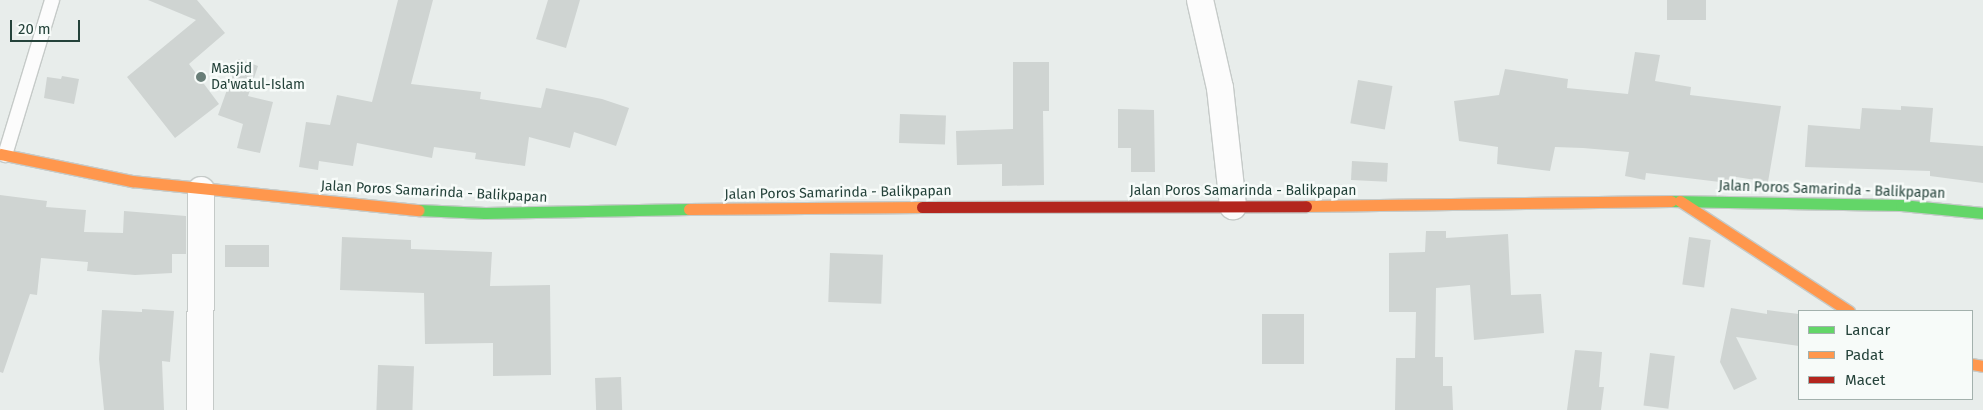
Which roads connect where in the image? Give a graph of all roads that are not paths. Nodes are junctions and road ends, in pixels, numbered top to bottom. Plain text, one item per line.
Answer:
1 (52, 0) edge
2 (1200, 0) edge
3 (3, 154) edge
4 (201, 190) junction
5 (1680, 201) junction
6 (1233, 206) junction
7 (1983, 213) edge
8 (1847, 310) edge
9 (200, 410) edge

1 - 3 lane
2 - 6 street
3 - 4 highway, Jalan Poros Samarinda - Balikpapan
4 - 6 highway, Jalan Poros Samarinda - Balikpapan
4 - 9 street
5 - 6 highway, Jalan Poros Samarinda - Balikpapan
5 - 7 highway, Jalan Poros Samarinda - Balikpapan
5 - 8 highway

